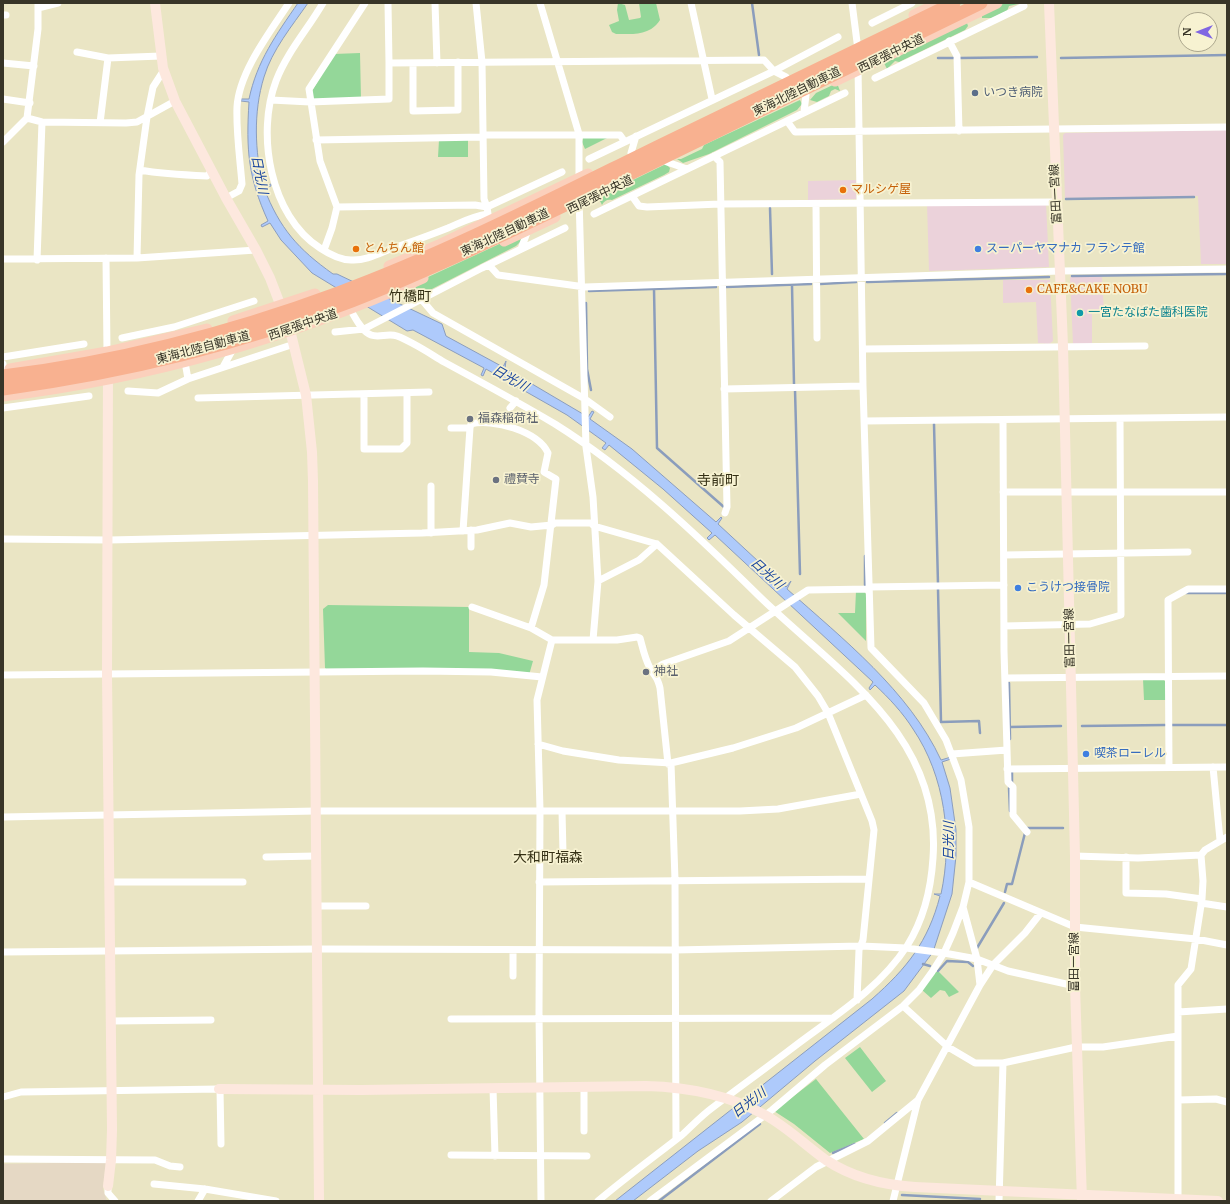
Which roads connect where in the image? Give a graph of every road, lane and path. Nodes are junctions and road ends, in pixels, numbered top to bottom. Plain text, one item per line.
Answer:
1 (58, 3) edge
2 (155, 3) edge
3 (288, 3) edge
4 (323, 3) edge
5 (365, 3) edge
6 (388, 3) edge
7 (435, 3) edge
8 (476, 3) edge
9 (540, 3) edge
10 (691, 3) edge
11 (852, 3) edge
12 (912, 3) edge
13 (939, 3) edge
14 (954, 3) edge
15 (997, 3) edge
16 (1050, 4) edge
17 (38, 6) edge
18 (1024, 6) dead end
19 (977, 9) edge
20 (872, 22) dead end
21 (979, 26) junction
22 (838, 37) dead end
23 (949, 41) junction
24 (857, 42) junction
25 (77, 52) dead end
26 (161, 56) junction
27 (108, 58) junction
28 (558, 61) junction
29 (705, 61) junction
30 (458, 62) junction
31 (482, 62) junction
32 (3, 63) edge
33 (389, 63) junction
34 (413, 63) junction
35 (437, 63) junction
36 (34, 66) junction
37 (164, 70) junction
38 (858, 70) junction
39 (774, 71) junction
40 (786, 77) junction
41 (875, 78) dead end
42 (845, 93) dead end
43 (806, 95) junction
44 (3, 99) edge
45 (712, 99) junction
46 (271, 100) junction
47 (176, 101) junction
48 (310, 102) junction
49 (30, 103) junction
50 (804, 112) junction
51 (27, 118) junction
52 (147, 118) junction
53 (787, 121) junction
54 (42, 122) junction
55 (100, 123) junction
56 (1227, 127) edge
57 (1053, 130) junction
58 (959, 131) junction
59 (859, 132) junction
60 (579, 134) junction
61 (483, 136) junction
62 (636, 136) junction
63 (316, 140) junction
64 (3, 142) edge
65 (625, 142) junction
66 (631, 153) junction
67 (714, 156) junction
68 (589, 160) dead end
69 (667, 162) junction
70 (687, 169) junction
71 (140, 170) junction
72 (212, 171) junction
73 (562, 172) dead end
74 (579, 178) junction
75 (632, 196) junction
76 (226, 198) junction
77 (1056, 202) junction
78 (861, 203) junction
79 (720, 204) junction
80 (816, 204) junction
81 (579, 205) junction
82 (337, 207) junction
83 (488, 210) junction
84 (505, 214) junction
85 (594, 214) dead end
86 (449, 227) junction
87 (565, 228) dead end
88 (528, 230) junction
89 (441, 244) junction
90 (521, 249) junction
91 (256, 250) junction
92 (324, 250) junction
93 (106, 258) junction
94 (137, 258) junction
95 (3, 259) edge
96 (37, 260) junction
97 (489, 264) junction
98 (1227, 269) edge
99 (1060, 271) junction
100 (862, 278) junction
101 (816, 279) junction
102 (722, 281) junction
103 (582, 285) junction
104 (422, 300) junction
105 (254, 301) dead end
106 (281, 306) junction
107 (353, 308) junction
108 (290, 330) junction
109 (364, 330) junction
110 (175, 332) junction
111 (336, 332) dead end
112 (122, 338) dead end
113 (817, 338) dead end
114 (84, 344) dead end
115 (288, 346) dead end
116 (1064, 346) junction
117 (1145, 346) dead end
118 (233, 349) junction
119 (864, 349) junction
120 (107, 352) junction
121 (3, 357) edge
122 (185, 362) junction
123 (3, 364) edge
124 (223, 367) junction
125 (3, 370) edge
126 (3, 376) edge
127 (108, 379) junction
128 (188, 379) junction
129 (863, 386) junction
130 (724, 389) junction
131 (128, 392) dead end
132 (429, 392) dead end
133 (6, 393) edge
134 (407, 393) junction
135 (364, 394) junction
136 (306, 395) junction
137 (89, 396) dead end
138 (198, 398) dead end
139 (585, 399) junction
140 (516, 401) junction
141 (13, 407) junction
142 (3, 408) edge
143 (510, 408) dead end
144 (610, 417) dead end
145 (1227, 417) edge
146 (1120, 419) junction
147 (1003, 420) junction
148 (1065, 420) junction
149 (864, 421) junction
150 (451, 428) dead end
151 (470, 428) junction
152 (586, 447) junction
153 (431, 486) dead end
154 (1003, 492) junction
155 (1121, 492) junction
156 (1227, 492) edge
157 (1067, 493) junction
158 (725, 513) dead end
159 (552, 525) junction
160 (594, 526) junction
161 (471, 530) junction
162 (463, 531) junction
163 (431, 533) junction
164 (314, 536) junction
165 (3, 539) edge
166 (109, 540) junction
167 (657, 544) junction
168 (472, 546) dead end
169 (1188, 552) dead end
170 (1068, 553) junction
171 (1121, 553) junction
172 (1004, 555) junction
173 (598, 581) junction
174 (1004, 586) junction
175 (869, 588) junction
176 (1227, 589) edge
177 (472, 607) dead end
178 (774, 610) junction
179 (1070, 625) junction
180 (1004, 626) junction
181 (531, 628) junction
182 (750, 628) junction
183 (552, 640) junction
184 (593, 640) junction
185 (651, 671) junction
186 (314, 673) junction
187 (107, 675) junction
188 (3, 676) edge
189 (1169, 676) junction
190 (1227, 676) edge
191 (542, 677) junction
192 (1006, 678) junction
193 (1071, 678) junction
194 (866, 695) junction
195 (828, 713) junction
196 (538, 744) junction
197 (1007, 750) junction
198 (952, 754) junction
199 (669, 763) junction
200 (1169, 767) junction
201 (1213, 767) junction
202 (1227, 767) edge
203 (1073, 768) junction
204 (1007, 769) junction
205 (860, 794) junction
206 (540, 810) junction
207 (316, 811) junction
208 (562, 811) junction
209 (674, 812) junction
210 (109, 815) junction
211 (3, 817) edge
212 (1027, 832) dead end
213 (1227, 837) edge
214 (1220, 840) junction
215 (563, 853) dead end
216 (1201, 855) junction
217 (316, 856) junction
218 (1075, 856) junction
219 (266, 857) dead end
220 (1126, 857) junction
221 (869, 879) junction
222 (675, 880) junction
223 (109, 882) junction
224 (243, 882) dead end
225 (539, 882) junction
226 (969, 882) junction
227 (1201, 901) junction
228 (316, 906) junction
229 (366, 906) dead end
230 (963, 906) junction
231 (1227, 907) edge
232 (1040, 914) junction
233 (1075, 927) junction
234 (1196, 938) junction
235 (1227, 945) edge
236 (861, 946) junction
237 (907, 948) junction
238 (316, 949) junction
239 (513, 950) junction
240 (540, 950) junction
241 (675, 950) junction
242 (110, 951) junction
243 (3, 952) edge
244 (943, 953) junction
245 (977, 959) junction
246 (993, 965) junction
247 (514, 976) dead end
248 (980, 985) junction
249 (1075, 986) junction
250 (857, 1000) junction
251 (903, 1006) junction
252 (1227, 1009) edge
253 (1178, 1012) junction
254 (833, 1018) junction
255 (451, 1019) dead end
256 (540, 1019) junction
257 (211, 1020) dead end
258 (675, 1020) junction
259 (110, 1021) junction
260 (1178, 1036) junction
261 (948, 1047) junction
262 (1076, 1048) junction
263 (1003, 1064) junction
264 (584, 1086) junction
265 (541, 1087) junction
266 (677, 1087) junction
267 (493, 1088) junction
268 (111, 1089) junction
269 (220, 1089) junction
270 (318, 1089) junction
271 (3, 1097) edge
272 (726, 1098) junction
273 (918, 1100) junction
274 (1179, 1100) junction
275 (1227, 1102) edge
276 (765, 1115) junction
277 (584, 1131) dead end
278 (676, 1139) junction
279 (221, 1144) dead end
280 (451, 1155) dead end
281 (495, 1156) junction
282 (542, 1156) junction
283 (587, 1156) dead end
284 (3, 1159) edge
285 (111, 1160) junction
286 (827, 1160) junction
287 (180, 1167) dead end
288 (154, 1184) dead end
289 (108, 1186) joint
290 (897, 1186) junction
291 (205, 1189) junction
292 (1000, 1190) junction
293 (1082, 1198) edge
294 (1178, 1200) edge
295 (115, 1201) edge
296 (198, 1201) edge
297 (276, 1201) edge
298 (319, 1201) edge
299 (542, 1201) edge
300 (598, 1201) edge
301 (650, 1201) edge
302 (771, 1201) edge
303 (893, 1201) edge
304 (999, 1201) edge
305 (1218, 1201) edge

1 - 17 street
2 - 26 street
3 - 76 street
4 - 46 street
5 - 48 street
6 - 33 street
7 - 35 street
8 - 31 street
9 - 28 street
10 - 29 street
11 - 24 street
12 - 20 street
13 - 24 main road, 西尾張中央道
14 - 126 highway, 東海北陸自動車道
15 - 19 main road, 西尾張中央道
16 - 57 street, 富田一宮線
17 - 36 street
18 - 21 street
19 - 21 street
19 - 38 main road, 西尾張中央道
19 - 133 highway, 東海北陸自動車道
21 - 23 street
22 - 39 street
23 - 41 street
23 - 58 street
24 - 38 street
24 - 40 main road, 西尾張中央道
25 - 27 street
26 - 27 street
26 - 37 street
27 - 55 street
28 - 29 street
28 - 31 street
28 - 60 street
29 - 39 street
29 - 45 street
30 - 31 street
30 - 34 street
30 - 35 street
31 - 61 street
32 - 36 street
33 - 34 street
33 - 48 street
34 - 35 street
36 - 49 street
37 - 47 street
37 - 52 street
38 - 43 main road, 西尾張中央道
38 - 59 street
39 - 40 street
39 - 45 street
40 - 66 main road, 西尾張中央道
42 - 50 street
43 - 50 street
43 - 69 main road, 西尾張中央道
44 - 49 street
45 - 62 street
46 - 48 street
46 - 92 street
47 - 52 street
47 - 72 street
48 - 63 street
49 - 51 street
50 - 53 street
51 - 54 street
51 - 64 street
52 - 55 street
52 - 71 street
53 - 59 street
53 - 67 street
54 - 55 street
54 - 96 street
56 - 57 street
57 - 58 street
57 - 77 street, 富田一宮線
58 - 59 street
59 - 78 street
60 - 61 street
60 - 65 street
60 - 74 street
61 - 63 street
61 - 83 street
62 - 65 street
62 - 66 street
63 - 82 street
65 - 68 street
66 - 74 main road, 西尾張中央道
67 - 70 street
67 - 79 street
69 - 70 street
69 - 81 main road, 西尾張中央道
70 - 75 street
71 - 72 street
71 - 94 street
72 - 76 street
73 - 83 street
74 - 81 street
74 - 84 main road, 西尾張中央道
75 - 79 street
75 - 85 street
76 - 91 street
77 - 78 street
77 - 99 street, 富田一宮線
78 - 80 street
78 - 100 street
79 - 80 street
79 - 102 street
80 - 101 street
81 - 88 main road, 西尾張中央道
81 - 103 street
82 - 83 street
82 - 92 street
83 - 84 street
83 - 86 street
84 - 89 main road, 西尾張中央道
86 - 89 street
86 - 92 street
87 - 90 street
88 - 90 street
88 - 107 main road, 西尾張中央道
89 - 106 main road, 西尾張中央道
90 - 97 street
91 - 94 street
91 - 106 street
93 - 94 street
93 - 96 street
93 - 120 street
95 - 96 street
97 - 103 street
97 - 104 street
98 - 99 street
99 - 100 street
99 - 116 street, 富田一宮線
100 - 101 street
100 - 119 street
101 - 102 street
101 - 113 street
102 - 103 street
102 - 130 street
103 - 139 street
104 - 109 street
104 - 139 street
105 - 110 street
106 - 108 street
106 - 110 main road, 西尾張中央道
107 - 108 main road, 西尾張中央道
107 - 109 street
108 - 118 main road, 西尾張中央道
108 - 136 street
109 - 111 street
109 - 140 street
110 - 112 street
110 - 120 main road, 西尾張中央道
114 - 121 street
115 - 124 street
116 - 117 street
116 - 119 street
116 - 148 street, 富田一宮線
118 - 122 main road, 西尾張中央道
118 - 124 street
119 - 129 street
120 - 125 main road, 西尾張中央道
120 - 127 street
122 - 127 main road, 西尾張中央道
122 - 128 street
123 - 125 street
124 - 128 street
127 - 133 main road, 西尾張中央道
127 - 166 street
128 - 131 street
129 - 130 street
129 - 149 street
130 - 158 street
132 - 134 street
133 - 141 street
134 - 135 street
134 - 135 street
135 - 136 street
136 - 138 street
136 - 164 street
137 - 141 street
139 - 144 street
139 - 152 street
140 - 143 street
140 - 152 street
141 - 142 street
145 - 146 street
146 - 148 street
146 - 155 street
147 - 148 street
147 - 149 street
147 - 154 street
148 - 157 street, 富田一宮線
149 - 175 street
150 - 151 street
151 - 159 street
151 - 162 street
152 - 160 street
152 - 178 street
153 - 163 street
154 - 157 street
154 - 172 street
155 - 156 street
155 - 157 street
155 - 171 street
157 - 170 street, 富田一宮線
159 - 160 street
159 - 161 street
159 - 181 street
160 - 167 street
160 - 173 street
161 - 162 street
161 - 168 street
162 - 163 street
163 - 164 street
164 - 166 street
164 - 186 street
165 - 166 street
166 - 187 street
167 - 173 street
167 - 182 street
169 - 171 street
170 - 171 street
170 - 172 street
170 - 179 street, 富田一宮線
171 - 179 street
172 - 174 street
173 - 184 street
174 - 175 street
174 - 180 street
175 - 178 street
175 - 198 street
176 - 189 street
177 - 181 street
178 - 182 street
178 - 194 street
179 - 180 street
179 - 193 street, 富田一宮線
180 - 192 street
181 - 183 street
182 - 185 street
182 - 195 street
183 - 184 street
183 - 191 street
184 - 185 street
185 - 199 street
186 - 187 street
186 - 191 street
186 - 207 street
187 - 188 street
187 - 210 street
189 - 190 street
189 - 193 street
189 - 200 street
191 - 196 street
192 - 193 street
192 - 197 street
193 - 203 street, 富田一宮線
194 - 195 street
194 - 237 street
195 - 199 street
195 - 205 street
196 - 199 street
196 - 206 street
197 - 198 street
197 - 204 street
198 - 226 street
199 - 209 street
200 - 201 street
200 - 203 street
201 - 202 street
201 - 214 street
203 - 204 street
203 - 218 street, 富田一宮線
204 - 212 street
205 - 209 street
205 - 221 street
206 - 207 street
206 - 208 street
206 - 225 street
207 - 210 street
207 - 217 street
208 - 209 street
208 - 215 street
209 - 222 street
210 - 211 street
210 - 223 street
213 - 214 street
214 - 216 street
216 - 220 street
216 - 227 street
217 - 219 street
217 - 228 street
218 - 220 street
218 - 233 street, 富田一宮線
220 - 227 street
221 - 222 street
221 - 236 street
222 - 225 street
222 - 241 street
223 - 224 street
223 - 242 street
225 - 240 street
226 - 230 street
226 - 232 street
227 - 231 street
227 - 234 street
228 - 229 street
228 - 238 street
230 - 244 street
230 - 245 street
232 - 233 street
232 - 246 street
233 - 234 street
233 - 249 street, 富田一宮線
234 - 235 street
234 - 253 street
236 - 237 street
236 - 241 street
236 - 250 street
237 - 244 street
237 - 250 street
238 - 239 street
238 - 242 street
238 - 270 street
239 - 240 street
239 - 247 street
240 - 241 street
240 - 256 street
241 - 258 street
242 - 243 street
242 - 259 street
244 - 245 street
244 - 251 street
245 - 246 street
245 - 248 street
246 - 248 street
246 - 249 street
248 - 261 street
249 - 262 street, 富田一宮線
250 - 254 street
251 - 261 street
251 - 276 street
252 - 253 street
253 - 260 street
254 - 258 street
254 - 272 street
255 - 256 street
256 - 258 street
256 - 265 street
257 - 259 street
258 - 266 street
259 - 268 street
260 - 262 street
260 - 274 street
261 - 263 street
261 - 273 street
262 - 263 street
262 - 293 street, 富田一宮線
263 - 292 street
264 - 265 street
264 - 266 street
264 - 277 street
265 - 267 street
265 - 282 street
266 - 272 street
266 - 278 street
267 - 270 street
267 - 281 street
268 - 269 street
268 - 271 street
268 - 285 street
269 - 270 street
269 - 279 street
270 - 298 street
272 - 276 street
272 - 278 street
273 - 286 street
273 - 290 street
274 - 275 street
274 - 294 street
276 - 286 street
276 - 301 street
278 - 300 street
280 - 281 street
281 - 282 street
282 - 283 street
282 - 299 street
284 - 285 street
285 - 287 street
285 - 289 street
286 - 290 street
286 - 302 street
288 - 291 street
289 - 295 street
290 - 292 street
290 - 303 street
291 - 296 street
291 - 297 street
292 - 293 street
292 - 304 street
293 - 294 street
294 - 305 street

